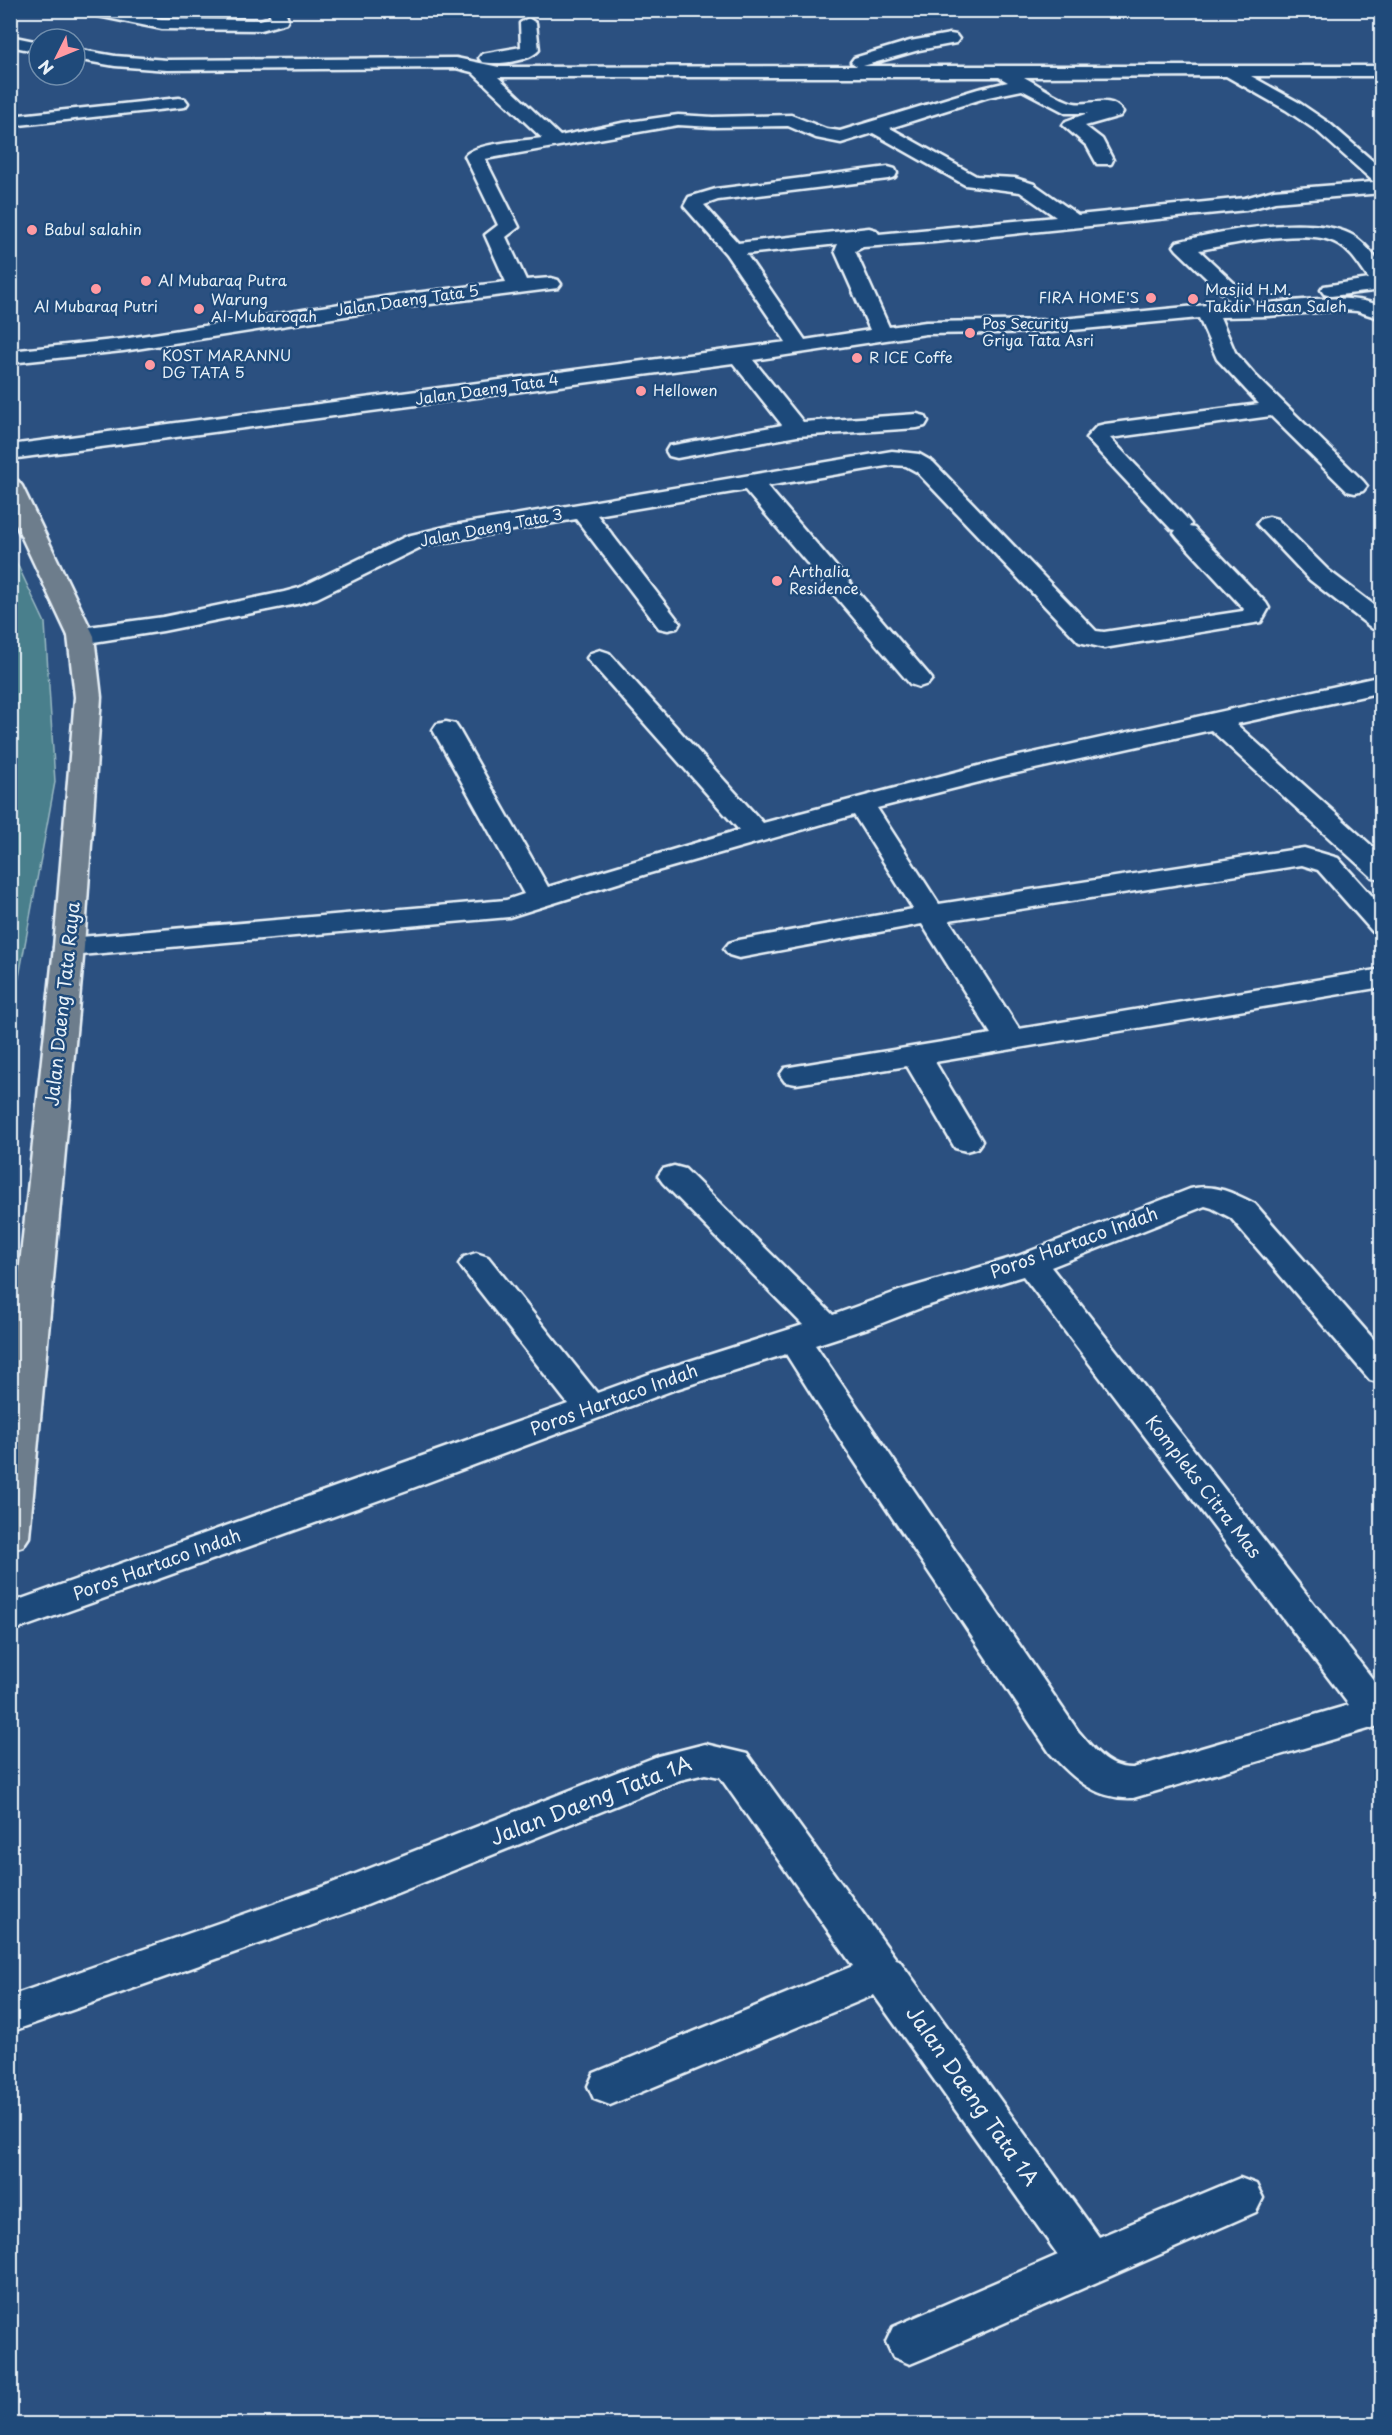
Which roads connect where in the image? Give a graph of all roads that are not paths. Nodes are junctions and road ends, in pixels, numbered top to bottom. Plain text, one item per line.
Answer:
1 (93, 10) edge
2 (276, 10) edge
3 (143, 16) edge
4 (528, 23) dead end
5 (950, 39) dead end
6 (10, 41) edge
7 (27, 45) edge
8 (87, 56) edge
9 (467, 65) junction
10 (1228, 70) junction
11 (1382, 71) edge
12 (1002, 72) junction
13 (1024, 84) junction
14 (179, 103) dead end
15 (10, 121) edge
16 (875, 127) junction
17 (556, 142) junction
18 (1104, 160) dead end
19 (888, 173) dead end
20 (1382, 179) edge
21 (1382, 187) edge
22 (1074, 221) junction
23 (906, 230) dead end
24 (733, 250) junction
25 (551, 284) dead end
26 (1382, 284) edge
27 (518, 286) junction
28 (1243, 302) junction
29 (1207, 311) junction
30 (1380, 311) edge
31 (882, 334) junction
32 (800, 347) junction
33 (738, 356) junction
34 (10, 357) edge
35 (1275, 410) junction
36 (917, 421) dead end
37 (797, 429) junction
38 (677, 451) dead end
39 (10, 452) edge
40 (752, 483) junction
41 (10, 486) edge
42 (1355, 486) dead end
43 (582, 511) junction
44 (1269, 524) dead end
45 (668, 623) dead end
46 (1382, 624) edge
47 (81, 636) junction
48 (600, 658) dead end
49 (919, 679) dead end
50 (1382, 684) edge
51 (1215, 719) junction
52 (446, 730) dead end
53 (861, 804) junction
54 (757, 833) junction
55 (1382, 871) edge
56 (540, 898) junction
57 (931, 914) junction
58 (1382, 925) edge
59 (69, 947) junction
60 (739, 949) dead end
61 (1382, 978) edge
62 (1010, 1040) junction
63 (916, 1056) junction
64 (796, 1075) dead end
65 (966, 1141) dead end
66 (674, 1176) dead end
67 (1030, 1263) junction
68 (476, 1264) dead end
69 (810, 1334) junction
70 (1382, 1372) edge
71 (590, 1408) junction
72 (10, 1537) edge
73 (10, 1618) edge
74 (1378, 1711) edge
75 (884, 1972) junction
76 (10, 2014) edge
77 (610, 2086) dead end
78 (1240, 2198) dead end
79 (1090, 2262) junction
80 (910, 2342) dead end

1 - 3 street
2 - 3 street
4 - 9 street
5 - 9 street
6 - 7 street
8 - 9 street
9 - 12 street
9 - 17 street
10 - 11 street
10 - 12 street
10 - 20 street
12 - 13 street
13 - 16 street
13 - 18 street
14 - 15 street
16 - 17 street
16 - 22 street
17 - 27 street
19 - 24 street
21 - 22 street
22 - 31 street
23 - 24 street
24 - 32 street
25 - 27 street, Jalan Daeng Tata 5
26 - 28 street
26 - 28 street
27 - 34 street, Jalan Daeng Tata 5
28 - 29 street
29 - 30 street
29 - 31 street, Jalan Daeng Tata 4
29 - 35 street
31 - 32 street, Jalan Daeng Tata 4
32 - 33 street, Jalan Daeng Tata 4
33 - 37 street
33 - 39 street, Jalan Daeng Tata 4
35 - 40 street, Jalan Daeng Tata 3
35 - 42 street
36 - 37 street
37 - 38 street
40 - 43 street, Jalan Daeng Tata 3
40 - 49 street
41 - 47 main road, Jalan Daeng Tata Raya
43 - 45 street
43 - 47 street, Jalan Daeng Tata 3
44 - 46 street
47 - 59 main road, Jalan Daeng Tata Raya
48 - 54 street
50 - 51 street
51 - 53 street
51 - 55 street
52 - 56 street
53 - 54 street
53 - 57 street
54 - 56 street
56 - 59 street
57 - 58 street
57 - 60 street
57 - 62 street
59 - 72 main road, Jalan Daeng Tata Raya
61 - 62 street
62 - 63 street
63 - 64 street
63 - 65 street
66 - 69 street
67 - 69 street, Poros Hartaco Indah
67 - 70 street, Poros Hartaco Indah
67 - 74 street, Kompleks Citra Mas
68 - 71 street
69 - 71 street, Poros Hartaco Indah
69 - 74 street, Kompleks Citra Mas
71 - 73 street, Poros Hartaco Indah
75 - 76 street, Jalan Daeng Tata 1A
75 - 77 street
75 - 79 street, Jalan Daeng Tata 1A
78 - 79 street
79 - 80 street

